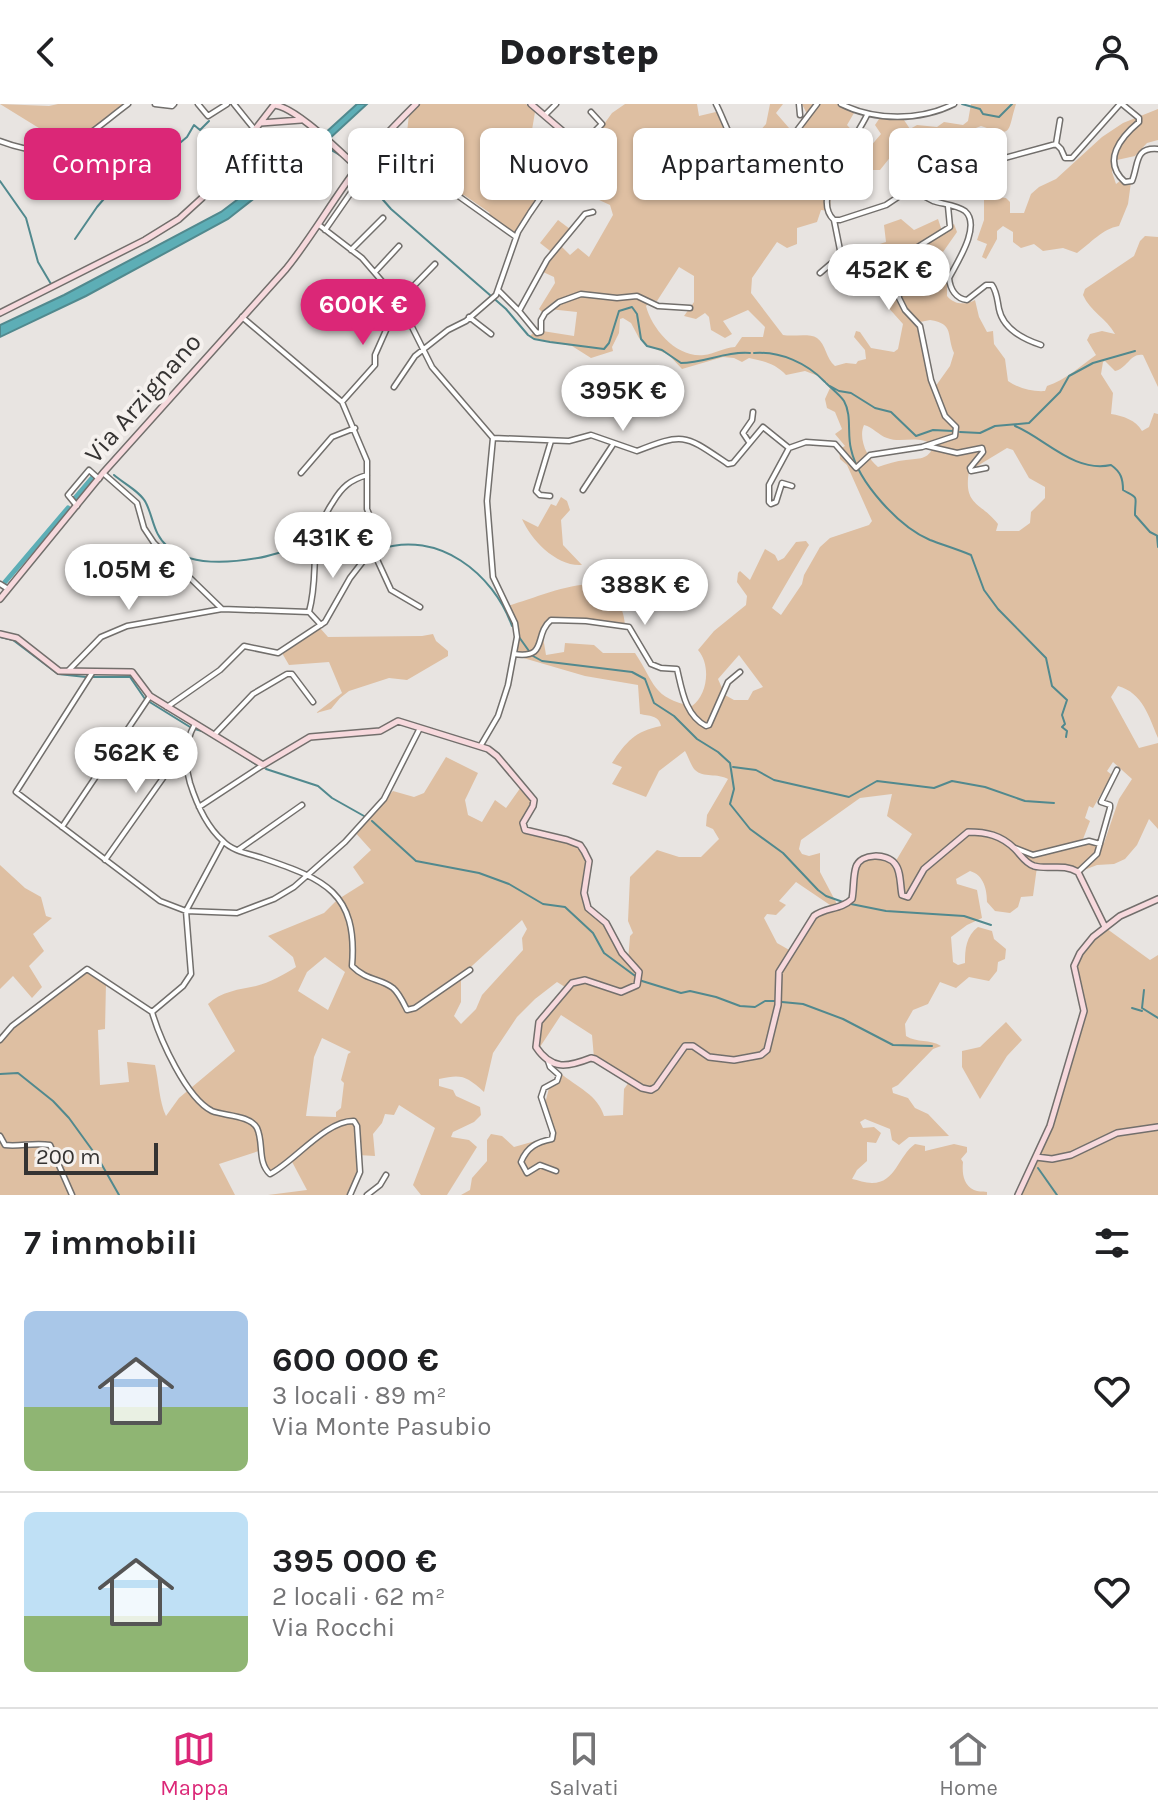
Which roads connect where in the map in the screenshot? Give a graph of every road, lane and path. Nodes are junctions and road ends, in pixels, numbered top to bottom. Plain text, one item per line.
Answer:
1 (128, 104) edge
2 (155, 104) edge
3 (174, 104) edge
4 (198, 104) edge
5 (227, 104) edge
6 (234, 104) edge
7 (416, 104) edge
8 (531, 104) edge
9 (556, 104) edge
10 (716, 104) edge
11 (799, 104) edge
12 (817, 104) edge
13 (841, 104) edge
14 (954, 104) edge
15 (1121, 104) edge
16 (275, 107) edge
17 (591, 112) dead end
18 (545, 115) junction
19 (800, 115) dead end
20 (867, 115) junction
21 (302, 120) junction
22 (1060, 120) dead end
23 (278, 122) junction
24 (261, 123) junction
25 (253, 128) edge
26 (257, 128) edge
27 (392, 128) edge
28 (560, 128) edge
29 (598, 128) edge
30 (0, 141) edge
31 (1056, 144) junction
32 (1158, 149) edge
33 (348, 159) edge
34 (348, 181) edge
35 (348, 197) edge
36 (200, 200) edge
37 (464, 200) edge
38 (539, 200) edge
39 (933, 201) junction
40 (948, 206) junction
41 (593, 212) dead end
42 (383, 218) dead end
43 (834, 220) junction
44 (319, 225) junction
45 (325, 230) junction
46 (516, 237) junction
47 (399, 246) dead end
48 (351, 250) junction
49 (841, 255) junction
50 (435, 264) dead end
51 (375, 272) junction
52 (838, 272) dead end
53 (820, 273) dead end
54 (497, 293) junction
55 (399, 301) junction
56 (690, 308) dead end
57 (519, 311) junction
58 (0, 313) edge
59 (242, 317) junction
60 (469, 317) junction
61 (491, 334) dead end
62 (1041, 345) dead end
63 (425, 349) junction
64 (394, 387) dead end
65 (342, 402) junction
66 (753, 412) dead end
67 (355, 428) junction
68 (493, 438) junction
69 (551, 441) junction
70 (749, 442) junction
71 (614, 443) junction
72 (929, 445) junction
73 (789, 448) junction
74 (986, 468) dead end
75 (103, 473) junction
76 (301, 473) dead end
77 (367, 475) junction
78 (99, 479) junction
79 (792, 486) dead end
80 (583, 490) dead end
81 (550, 496) dead end
82 (77, 506) junction
83 (374, 553) junction
84 (0, 584) edge
85 (8, 589) junction
86 (0, 599) edge
87 (420, 607) dead end
88 (222, 609) junction
89 (309, 612) junction
90 (321, 625) junction
91 (2, 632) edge
92 (514, 654) junction
93 (740, 672) dead end
94 (67, 673) junction
95 (92, 673) junction
96 (150, 696) junction
97 (313, 702) dead end
98 (167, 707) junction
99 (195, 724) junction
100 (420, 727) junction
101 (215, 734) junction
102 (481, 745) junction
103 (185, 751) junction
104 (263, 765) junction
105 (1117, 770) dead end
106 (302, 805) dead end
107 (199, 807) junction
108 (62, 827) junction
109 (223, 842) junction
110 (1100, 844) junction
111 (1013, 847) junction
112 (238, 850) junction
113 (105, 860) junction
114 (1078, 872) junction
115 (310, 874) junction
116 (1158, 899) edge
117 (186, 911) junction
118 (1105, 927) junction
119 (470, 970) dead end
120 (152, 1012) junction
121 (0, 1040) edge
122 (548, 1060) junction
123 (1158, 1127) edge
124 (0, 1136) edge
125 (1036, 1157) junction
126 (556, 1171) dead end
127 (386, 1175) dead end
128 (72, 1195) edge
129 (350, 1195) edge
130 (367, 1195) edge
131 (1018, 1195) edge

1 - 30 street
2 - 3 street
4 - 5 street
6 - 25 street
7 - 27 street, Via Arzignano
8 - 18 street
9 - 18 street
10 - 12 street
11 - 19 street
13 - 20 street
14 - 20 street
15 - 31 street
15 - 32 street
16 - 21 street
16 - 23 street
16 - 23 street
16 - 24 street
17 - 29 street
18 - 28 street
20 - 43 street
21 - 23 street
21 - 33 street
22 - 31 street
23 - 24 street
24 - 26 street
31 - 39 street
34 - 44 street, Via Arzignano
35 - 45 street
36 - 58 street
37 - 46 street
38 - 46 street
39 - 40 street
39 - 43 street
40 - 62 street
40 - 72 street
41 - 57 street
42 - 48 street
43 - 49 street
44 - 45 street
44 - 59 street, Via Arzignano
45 - 48 street
46 - 54 street
47 - 51 street
48 - 51 street
49 - 52 street
49 - 53 street
50 - 55 street
51 - 55 street
54 - 57 street
54 - 60 street
55 - 63 street
55 - 65 street
56 - 57 street
59 - 65 street
59 - 75 street, Via Arzignano
60 - 61 street
60 - 63 street
63 - 64 street
63 - 68 street
65 - 67 street
66 - 70 street
67 - 76 street
67 - 77 street
68 - 69 street
68 - 92 street
69 - 71 street
69 - 81 street
70 - 71 street
70 - 73 street
71 - 80 street
72 - 73 street
72 - 74 street
73 - 79 street
75 - 78 street, Via Arzignano
75 - 88 street
77 - 83 street
77 - 89 street
78 - 82 street, Via Arzignano
78 - 82 street
82 - 85 street, Via Arzignano
83 - 87 street
83 - 90 street
84 - 85 street
85 - 86 street, Via Arzignano
88 - 89 street
88 - 94 street
89 - 90 street
90 - 98 street
91 - 94 street
92 - 93 street
92 - 102 street
94 - 95 street
95 - 96 street
95 - 108 street
96 - 98 street
96 - 108 street
97 - 101 street
98 - 99 street
99 - 101 street
99 - 103 street
100 - 102 street
100 - 104 street
100 - 115 street
101 - 104 street
102 - 122 street
103 - 107 street
103 - 113 street
104 - 107 street
105 - 110 street
106 - 112 street
107 - 109 street
108 - 113 street
109 - 112 street
109 - 117 street
110 - 111 street
110 - 114 street
111 - 114 street
111 - 122 street
112 - 115 street
113 - 117 street
114 - 118 street
115 - 117 street
115 - 119 street
116 - 118 street
117 - 120 street
118 - 125 street
120 - 121 street
120 - 129 street
122 - 126 street
123 - 125 street
124 - 128 street
125 - 131 street
127 - 130 street

